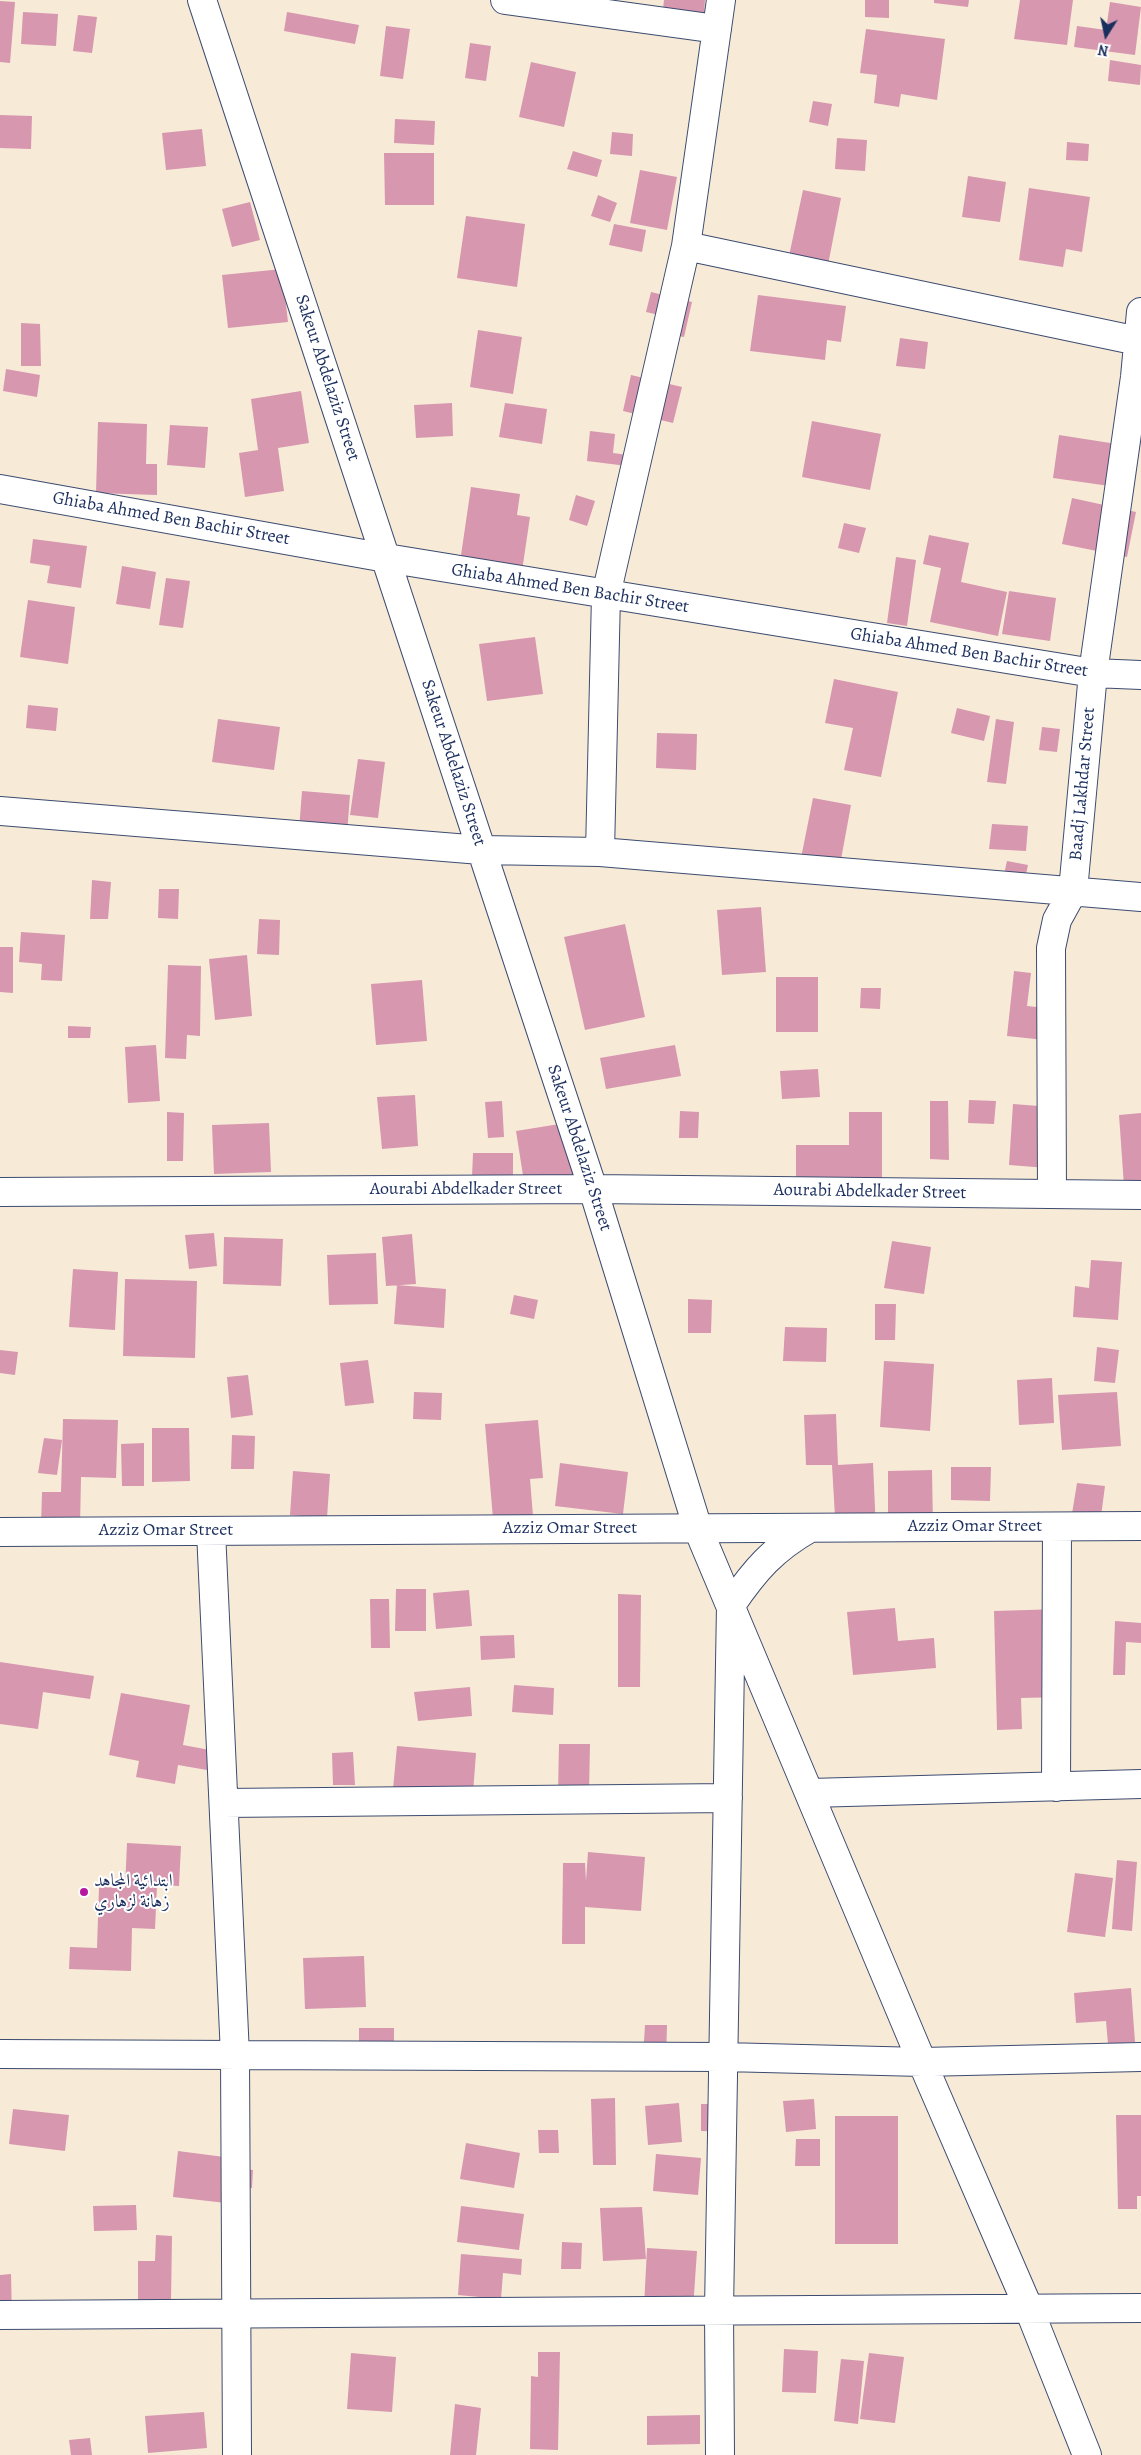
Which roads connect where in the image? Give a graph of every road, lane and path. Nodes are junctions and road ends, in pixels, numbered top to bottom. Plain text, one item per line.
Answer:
1 (202, 0) edge
2 (505, 0) edge
3 (721, 0) edge
4 (718, 29) junction
5 (686, 246) junction
6 (1141, 312) edge
7 (1138, 341) junction
8 (1138, 377) edge
9 (0, 489) edge
10 (386, 558) junction
11 (606, 595) junction
12 (1094, 673) junction
13 (1141, 675) edge
14 (0, 811) edge
15 (481, 850) junction
16 (600, 852) junction
17 (1073, 891) junction
18 (1141, 897) edge
19 (593, 1189) junction
20 (0, 1192) edge
21 (1052, 1194) junction
22 (1141, 1195) edge
23 (1141, 1526) edge
24 (1057, 1527) junction
25 (810, 1528) junction
26 (698, 1529) junction
27 (211, 1531) junction
28 (0, 1532) edge
29 (732, 1606) junction
30 (1141, 1784) edge
31 (1056, 1787) junction
32 (810, 1793) junction
33 (728, 1798) junction
34 (224, 1804) junction
35 (0, 2054) edge
36 (235, 2055) junction
37 (724, 2057) junction
38 (1141, 2057) edge
39 (922, 2062) junction
40 (1141, 2308) edge
41 (1029, 2309) junction
42 (719, 2310) junction
43 (236, 2314) junction
44 (0, 2315) edge
45 (237, 2455) edge
46 (720, 2455) edge
47 (1087, 2455) edge

1 - 10 street, Sakeur Abdelaziz Street
2 - 4 street
3 - 4 street
4 - 5 street
5 - 7 street
5 - 11 street
6 - 7 street, Baadj Lakhdar Street
7 - 8 street, Baadj Lakhdar Street
8 - 12 street, Baadj Lakhdar Street
9 - 10 street, Ghiaba Ahmed Ben Bachir Street
10 - 11 street, Ghiaba Ahmed Ben Bachir Street
10 - 15 street, Sakeur Abdelaziz Street
11 - 12 street, Ghiaba Ahmed Ben Bachir Street
11 - 16 street
12 - 13 street, Ghiaba Ahmed Ben Bachir Street
12 - 17 street, Baadj Lakhdar Street
14 - 15 street
15 - 16 street
15 - 19 street, Sakeur Abdelaziz Street
16 - 17 street
17 - 18 street
17 - 21 street, Baadj Lakhdar Street
19 - 20 street, Aourabi Abdelkader Street
19 - 21 street, Aourabi Abdelkader Street
19 - 26 street, Sakeur Abdelaziz Street
21 - 22 street, Aourabi Abdelkader Street
23 - 24 street, Azziz Omar Street
24 - 25 street, Azziz Omar Street
24 - 31 street
25 - 26 street, Azziz Omar Street
25 - 29 street
26 - 27 street, Azziz Omar Street
26 - 29 street, Sakeur Abdelaziz Street
27 - 28 street, Azziz Omar Street
27 - 34 street
29 - 32 street, Sakeur Abdelaziz Street
29 - 33 street
30 - 31 street
31 - 32 street
32 - 39 street, Sakeur Abdelaziz Street
33 - 34 street
33 - 37 street
34 - 36 street
35 - 36 street
36 - 37 street
36 - 43 street
37 - 39 street
37 - 42 street
38 - 39 street
39 - 41 street, Sakeur Abdelaziz Street
40 - 41 street
41 - 42 street
41 - 47 street, Sakeur Abdelaziz Street
42 - 43 street
42 - 46 street
43 - 44 street
43 - 45 street

